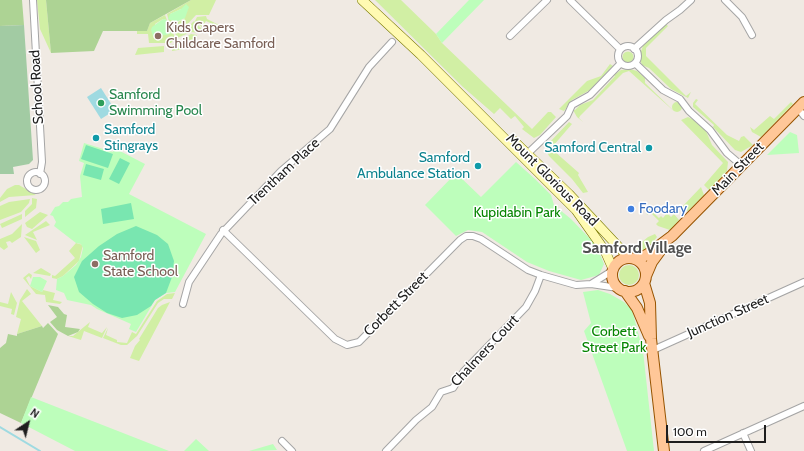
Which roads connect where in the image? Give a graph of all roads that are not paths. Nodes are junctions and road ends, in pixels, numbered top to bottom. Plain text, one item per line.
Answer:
1 (33, 0) edge
2 (362, 0) edge
3 (546, 0) edge
4 (570, 0) edge
5 (690, 0) edge
6 (725, 0) edge
7 (752, 35) dead end
8 (510, 36) dead end
9 (392, 42) dead end
10 (620, 49) junction
11 (634, 49) junction
12 (620, 64) junction
13 (635, 64) junction
14 (802, 109) edge
15 (526, 156) junction
16 (741, 165) junction
17 (40, 174) dead end
18 (224, 230) junction
19 (607, 234) junction
20 (672, 236) junction
21 (603, 248) junction
22 (633, 259) junction
23 (612, 270) junction
24 (541, 275) junction
25 (645, 279) junction
26 (804, 282) edge
27 (591, 284) junction
28 (622, 290) junction
29 (183, 304) dead end
30 (651, 339) junction
31 (653, 350) junction
32 (804, 406) edge
33 (743, 433) junction
34 (282, 441) dead end
35 (292, 451) edge
36 (386, 451) edge
37 (664, 451) edge
38 (704, 451) edge
39 (751, 451) edge

1 - 17 street, School Road
2 - 15 main road, Mount Glorious Road
3 - 8 street
4 - 10 street
5 - 11 street
6 - 7 street
9 - 18 street, Trentham Place
10 - 11 street
10 - 12 street
11 - 13 street
12 - 13 street
12 - 15 street
13 - 16 street
14 - 16 main road, Main Street
15 - 19 main road, Mount Glorious Road
15 - 21 main road, Mount Glorious Road
16 - 20 main road, Main Street
18 - 24 street, Corbett Street
18 - 29 street, Trentham Place
19 - 21 main road
19 - 22 main road, Mount Glorious Road
20 - 22 main road, Main Street
20 - 25 main road, Main Street
21 - 23 main road, Mount Glorious Road
22 - 23 main road
22 - 25 main road
23 - 27 street
23 - 28 main road
24 - 27 street, Corbett Street
24 - 36 street, Chalmers Court
25 - 28 main road
25 - 30 main road
26 - 31 street, Junction Street
27 - 28 street, Corbett Street
28 - 30 main road
30 - 31 main road
31 - 37 main road
32 - 33 street
33 - 38 street
33 - 39 street
34 - 35 street

